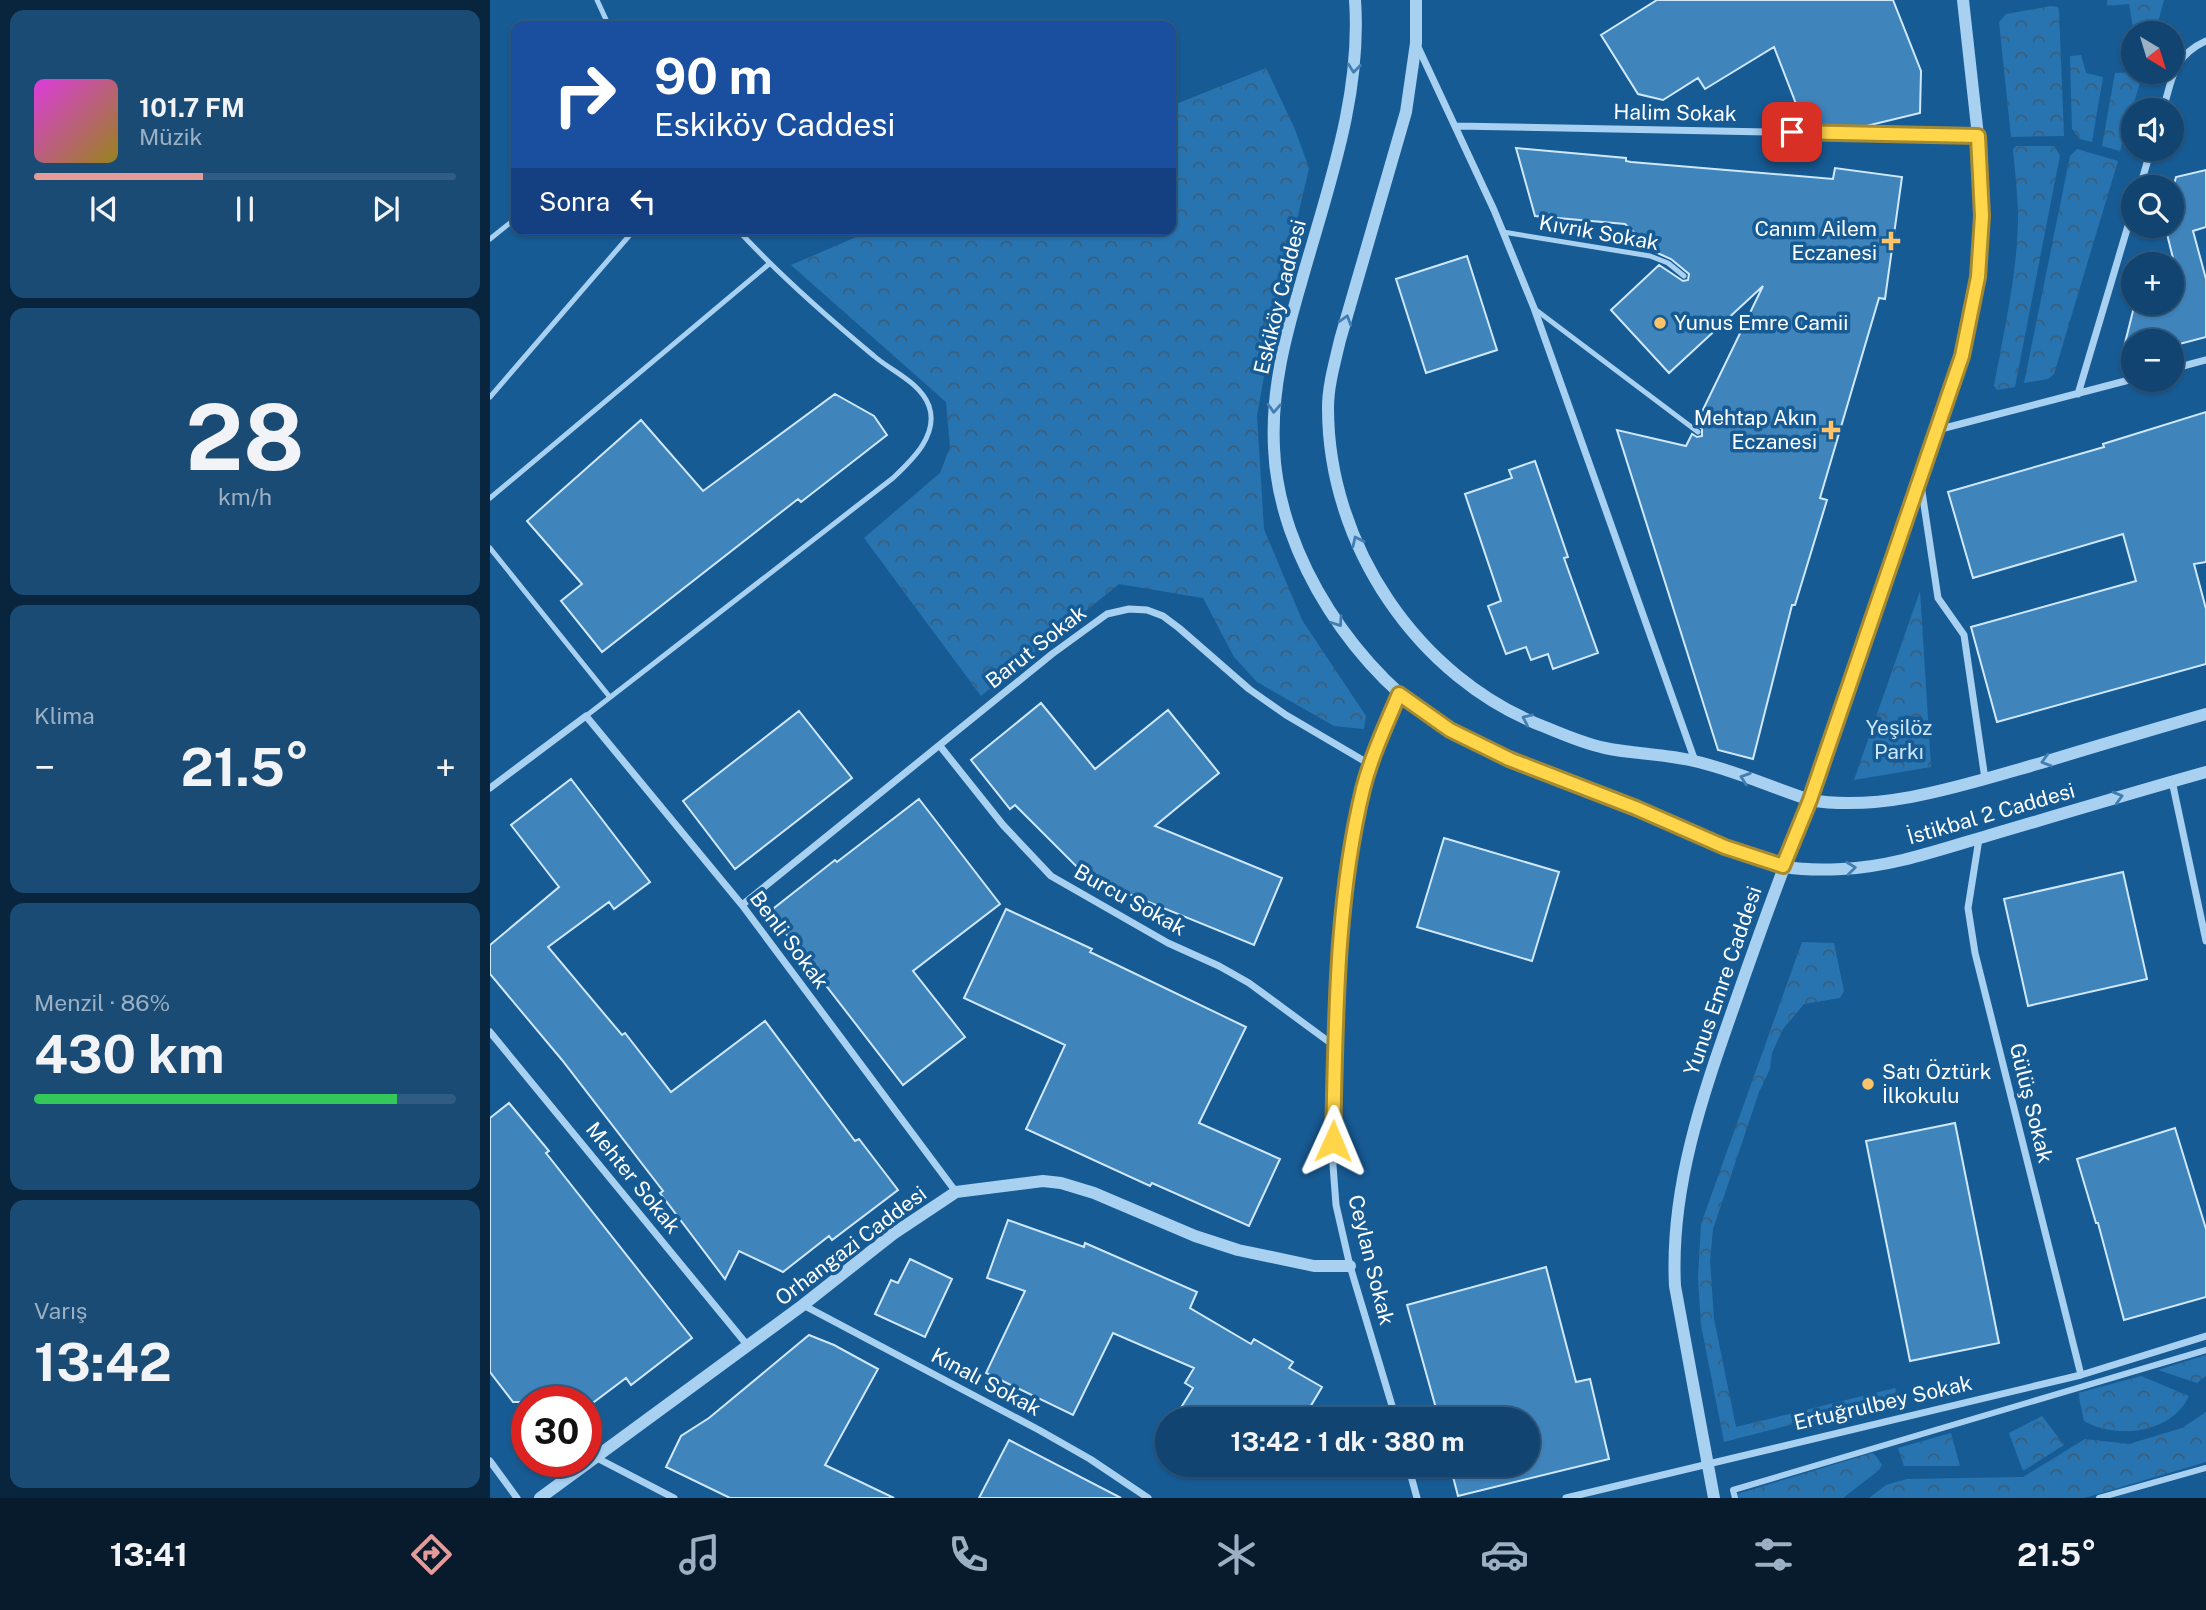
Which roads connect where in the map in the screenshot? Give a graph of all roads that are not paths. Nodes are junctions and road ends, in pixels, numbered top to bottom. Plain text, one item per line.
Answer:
1 (597, 0) edge
2 (1355, 0) edge
3 (1416, 0) edge
4 (1963, 0) edge
5 (608, 21) edge
6 (2206, 41) edge
7 (1416, 43) junction
8 (2167, 98) edge
9 (1455, 126) junction
10 (1978, 136) junction
11 (511, 222) edge
12 (1503, 232) junction
13 (630, 235) edge
14 (742, 235) edge
15 (2124, 238) edge
16 (490, 239) edge
17 (769, 264) junction
18 (1684, 276) dead end
19 (1534, 308) junction
20 (2206, 360) edge
21 (2184, 366) edge
22 (2121, 382) edge
23 (2078, 394) junction
24 (490, 397) edge
25 (1936, 430) junction
26 (1698, 432) dead end
27 (1920, 477) junction
28 (490, 498) edge
29 (490, 548) edge
30 (1399, 694) junction
31 (609, 696) junction
32 (2206, 714) edge
33 (586, 716) junction
34 (940, 746) junction
35 (1695, 761) junction
36 (1371, 765) junction
37 (2206, 772) edge
38 (1985, 779) junction
39 (2172, 781) junction
40 (490, 788) edge
41 (1810, 800) junction
42 (1979, 838) junction
43 (1783, 866) junction
44 (742, 905) junction
45 (2206, 941) edge
46 (490, 1032) edge
47 (1336, 1047) junction
48 (956, 1192) junction
49 (1350, 1266) junction
50 (803, 1305) junction
51 (2206, 1336) edge
52 (748, 1346) junction
53 (2206, 1350) edge
54 (2081, 1375) junction
55 (1392, 1407) edge
56 (602, 1452) edge
57 (490, 1461) edge
58 (602, 1461) edge
59 (1706, 1463) junction
60 (2206, 1468) edge
61 (568, 1477) edge
62 (1411, 1477) edge
63 (517, 1498) edge
64 (540, 1498) edge
65 (674, 1498) edge
66 (1149, 1498) edge
67 (1417, 1498) edge
68 (1566, 1498) edge
69 (1714, 1498) edge
70 (1735, 1498) edge
71 (2099, 1498) edge

1 - 5 lane
2 -> 30 street, Eskiköy Caddesi
3 - 7 street, İstikbal 2 Caddesi
4 - 10 street, Yunus Emre Caddesi
6 - 8 street
7 - 9 street
35 -> 7 street, İstikbal 2 Caddesi
9 - 10 street, Halim Sokak
9 - 12 street
10 - 25 street, Yunus Emre Caddesi
11 - 16 lane
12 - 18 lane, Kıvrık Sokak
12 - 19 street
13 - 24 lane
14 - 17 lane
15 - 23 street
17 - 28 lane
17 - 31 lane
19 - 26 lane
19 - 35 street
20 - 21 street
22 - 23 street
23 - 25 street
25 - 27 street, Yunus Emre Caddesi
27 - 38 street
27 - 41 street, Yunus Emre Caddesi
29 - 31 lane
30 - 36 street, Ceylan Sokak
30 - 43 street, Eskiköy Caddesi
31 - 33 lane
32 -> 38 street, İstikbal 2 Caddesi
33 - 40 street
33 - 44 street, Benli Sokak
34 - 36 street, Barut Sokak
34 - 44 street, Barut Sokak
34 - 47 street, Burcu Sokak
41 -> 35 street, İstikbal 2 Caddesi
36 - 47 street, Ceylan Sokak
37 - 39 street, İstikbal 2 Caddesi
38 - 41 street, İstikbal 2 Caddesi
42 -> 39 street, İstikbal 2 Caddesi
39 - 45 street
41 - 43 street, Yunus Emre Caddesi
43 -> 42 street, İstikbal 2 Caddesi
42 - 54 street, Gülüş Sokak
43 - 59 street, Yunus Emre Caddesi
44 - 48 street, Benli Sokak
46 - 52 street, Mehter Sokak
47 - 49 street, Ceylan Sokak
48 - 49 street, Orhangazi Caddesi
48 - 50 street, Orhangazi Caddesi
49 - 55 street, Ceylan Sokak
50 - 52 street, Orhangazi Caddesi
50 - 66 street, Kınalı Sokak
51 - 54 street, Ertuğrulbey Sokak
52 - 56 street, Orhangazi Caddesi
53 - 70 street
54 - 59 street, Ertuğrulbey Sokak
57 - 63 street
58 - 65 street
59 - 68 street, Ertuğrulbey Sokak
59 - 69 street, Yunus Emre Caddesi
60 - 71 street
61 - 64 street, Orhangazi Caddesi
62 - 67 street

